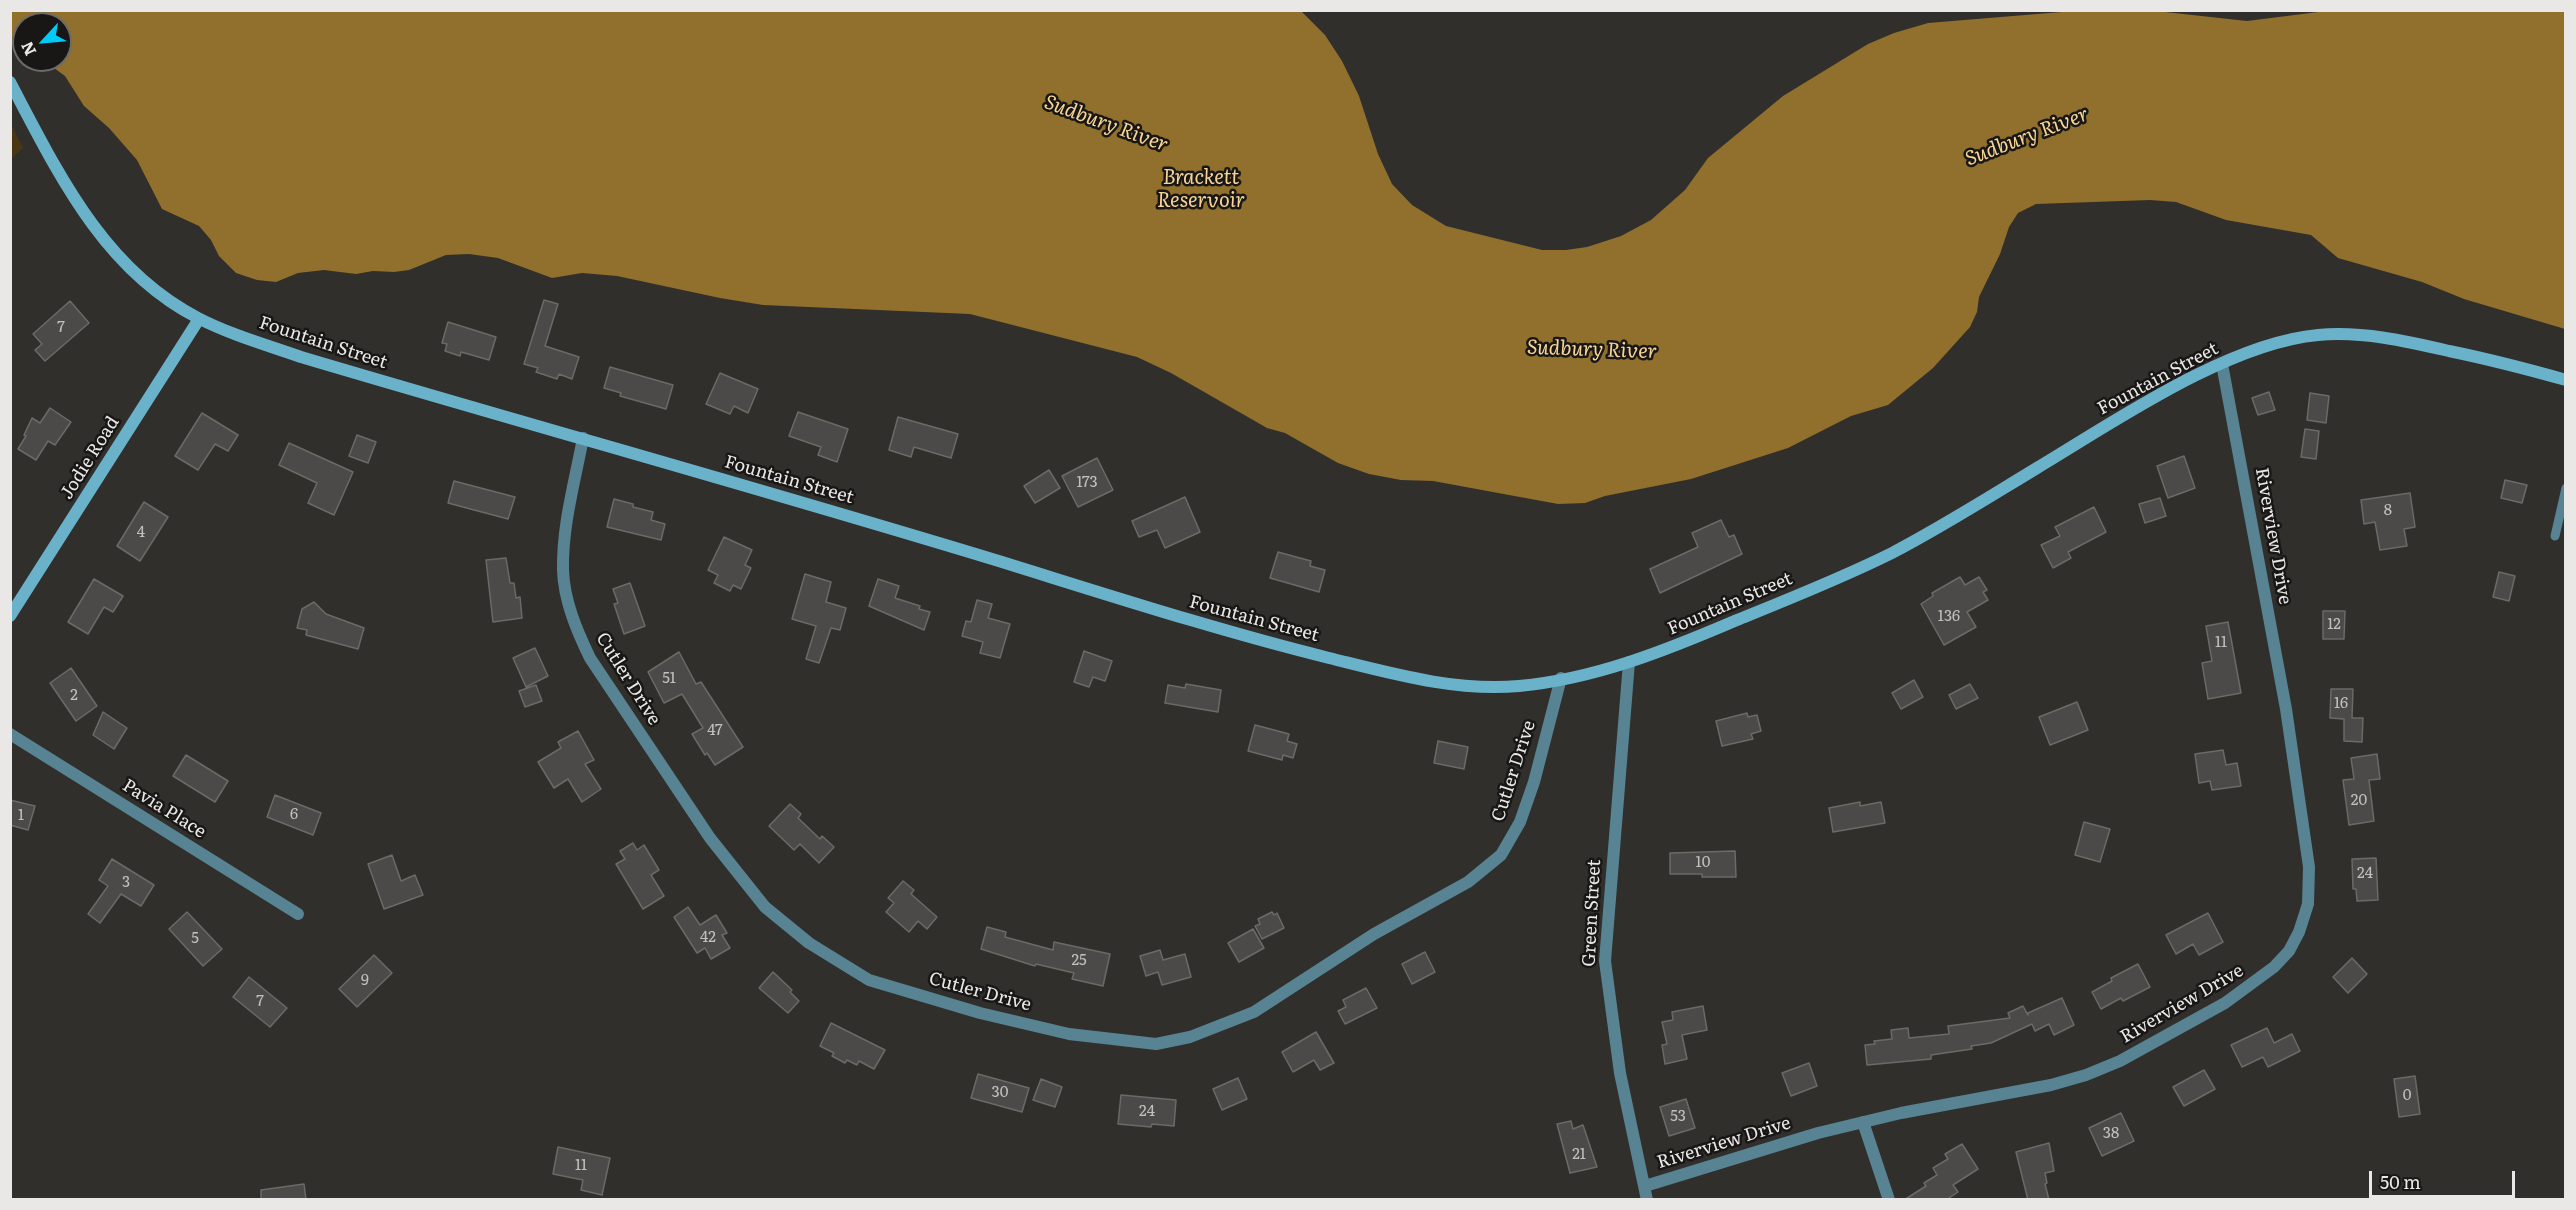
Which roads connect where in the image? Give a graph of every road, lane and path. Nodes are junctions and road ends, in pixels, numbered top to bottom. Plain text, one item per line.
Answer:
1 (10, 82) edge
2 (199, 319) junction
3 (2222, 364) junction
4 (2565, 380) edge
5 (583, 438) junction
6 (2565, 488) edge
7 (2555, 536) dead end
8 (10, 616) edge
9 (1629, 662) junction
10 (1561, 678) junction
11 (10, 734) edge
12 (298, 914) dead end
13 (1863, 1122) junction
14 (1645, 1186) junction
15 (1647, 1200) edge
16 (1889, 1200) edge

1 - 2 street, Fountain Street
2 - 5 street, Fountain Street
2 - 8 street, Jodie Road
3 - 4 street, Fountain Street
3 - 9 street, Fountain Street
3 - 13 street, Riverview Drive
5 - 10 street, Fountain Street
5 - 10 street, Cutler Drive
6 - 7 lane
9 - 10 street, Fountain Street
9 - 14 street, Green Street
11 - 12 street, Pavia Place
13 - 14 street, Riverview Drive
13 - 16 street
14 - 15 street, Green Street

